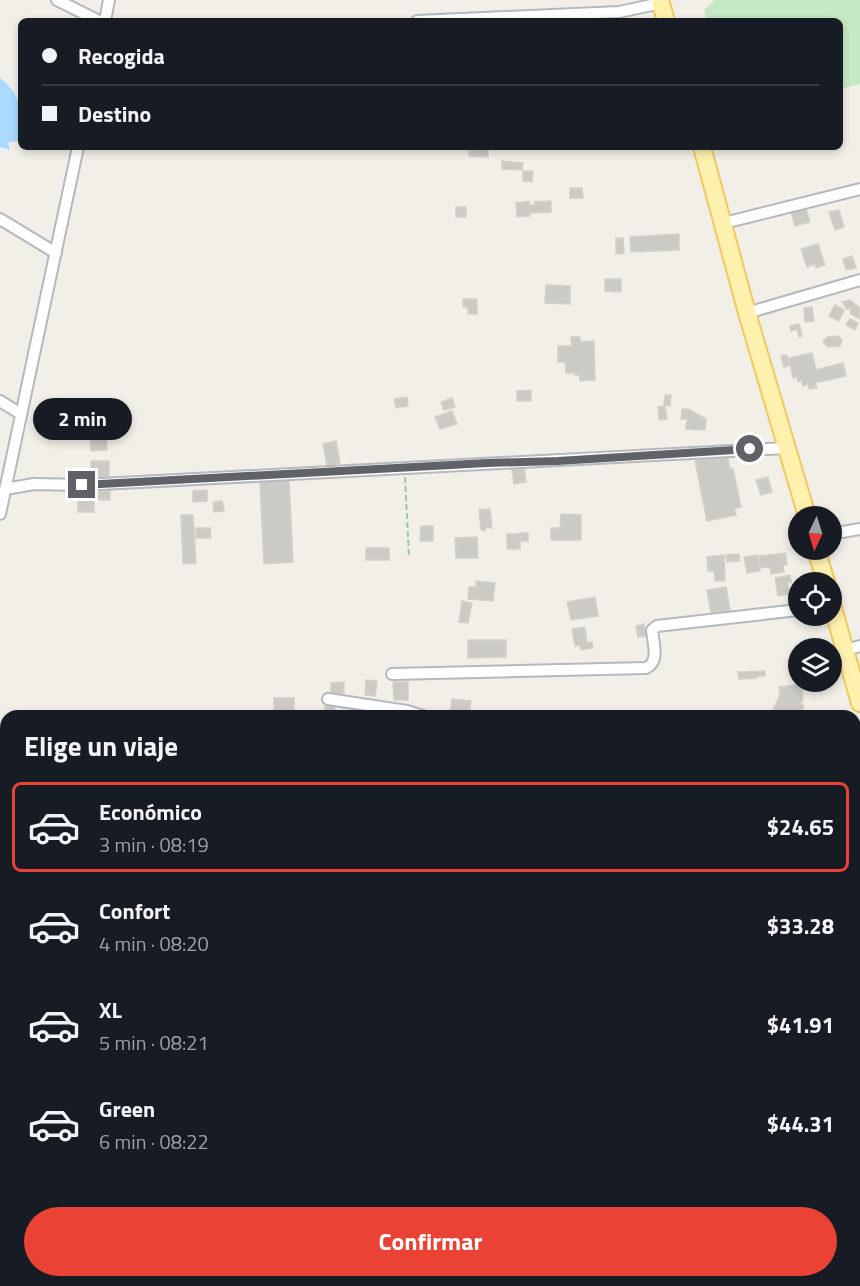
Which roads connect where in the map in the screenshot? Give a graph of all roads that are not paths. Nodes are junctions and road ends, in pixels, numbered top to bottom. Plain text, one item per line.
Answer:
1 (57, 0) edge
2 (110, 0) edge
3 (660, 2) edge
4 (93, 18) edge
5 (106, 18) edge
6 (484, 18) edge
7 (665, 18) edge
8 (77, 150) edge
9 (703, 150) edge
10 (860, 189) edge
11 (0, 219) edge
12 (724, 223) junction
13 (56, 253) junction
14 (860, 280) edge
15 (747, 313) junction
16 (0, 401) edge
17 (21, 414) junction
18 (788, 448) junction
19 (5, 489) junction
20 (804, 506) edge
21 (0, 514) edge
22 (860, 529) edge
23 (842, 532) edge
24 (788, 611) edge
25 (842, 626) edge
26 (852, 648) edge
27 (392, 675) dead end
28 (859, 694) edge
29 (328, 699) dead end
30 (400, 710) edge

1 - 4 street
2 - 5 street
3 - 6 street
3 - 7 main road
8 - 13 street
9 - 12 main road
10 - 12 street
11 - 13 street
12 - 15 main road
13 - 17 street
14 - 15 street
15 - 18 main road
16 - 17 street
17 - 19 street
18 - 19 street
18 - 20 main road
19 - 21 street
22 - 23 street
24 - 27 street
25 - 26 main road
26 - 28 main road
29 - 30 street

